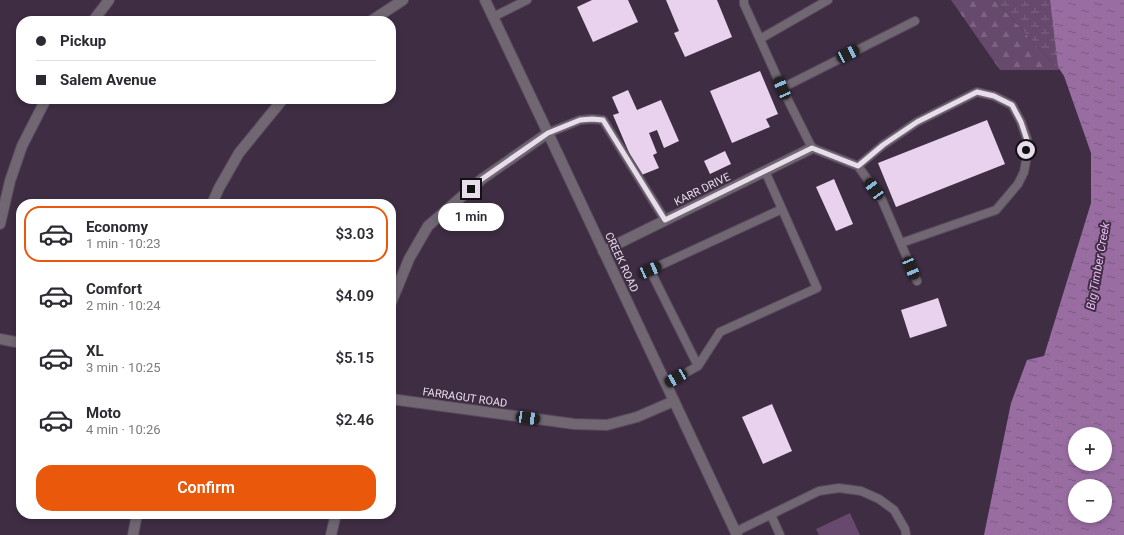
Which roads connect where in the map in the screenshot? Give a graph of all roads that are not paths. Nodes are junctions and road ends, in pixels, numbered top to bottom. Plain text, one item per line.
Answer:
1 (109, 0) edge
2 (403, 0) edge
3 (485, 0) edge
4 (527, 0) edge
5 (744, 0) edge
6 (828, 0) edge
7 (97, 16) edge
8 (379, 16) edge
9 (493, 17) junction
10 (915, 21) dead end
11 (760, 39) junction
12 (782, 88) junction
13 (43, 104) edge
14 (279, 104) edge
15 (548, 133) junction
16 (812, 148) junction
17 (858, 166) junction
18 (765, 171) junction
19 (214, 199) edge
20 (782, 209) junction
21 (665, 220) junction
22 (0, 224) edge
23 (901, 243) junction
24 (604, 250) junction
25 (917, 281) dead end
26 (396, 291) edge
27 (0, 339) edge
28 (16, 342) edge
29 (698, 366) junction
30 (666, 384) junction
31 (396, 400) edge
32 (674, 401) junction
33 (771, 515) junction
34 (136, 519) edge
35 (335, 519) edge
36 (736, 534) edge
37 (133, 535) edge
38 (331, 535) edge
39 (780, 535) edge
40 (906, 535) edge

1 - 7 street
2 - 8 street
3 - 9 street, CREEK ROAD
4 - 9 lane
5 - 11 lane
6 - 11 lane
9 - 15 street, CREEK ROAD
10 - 12 lane
11 - 12 lane
12 - 16 lane
13 - 22 street
14 - 19 street
15 - 21 lane
15 - 24 street, CREEK ROAD
15 - 26 street
16 - 17 lane
16 - 18 street, KARR DRIVE
17 - 23 lane
17 - 23 lane
18 - 20 lane
18 - 21 street, KARR DRIVE
20 - 29 lane
20 - 29 lane
21 - 24 street, KARR DRIVE
23 - 25 lane
24 - 30 street, CREEK ROAD
27 - 28 street
29 - 30 lane
30 - 32 street, CREEK ROAD
31 - 32 street, FARRAGUT ROAD
32 - 36 street, CREEK ROAD
33 - 36 lane
33 - 39 lane
33 - 40 lane
34 - 37 street
35 - 38 street

